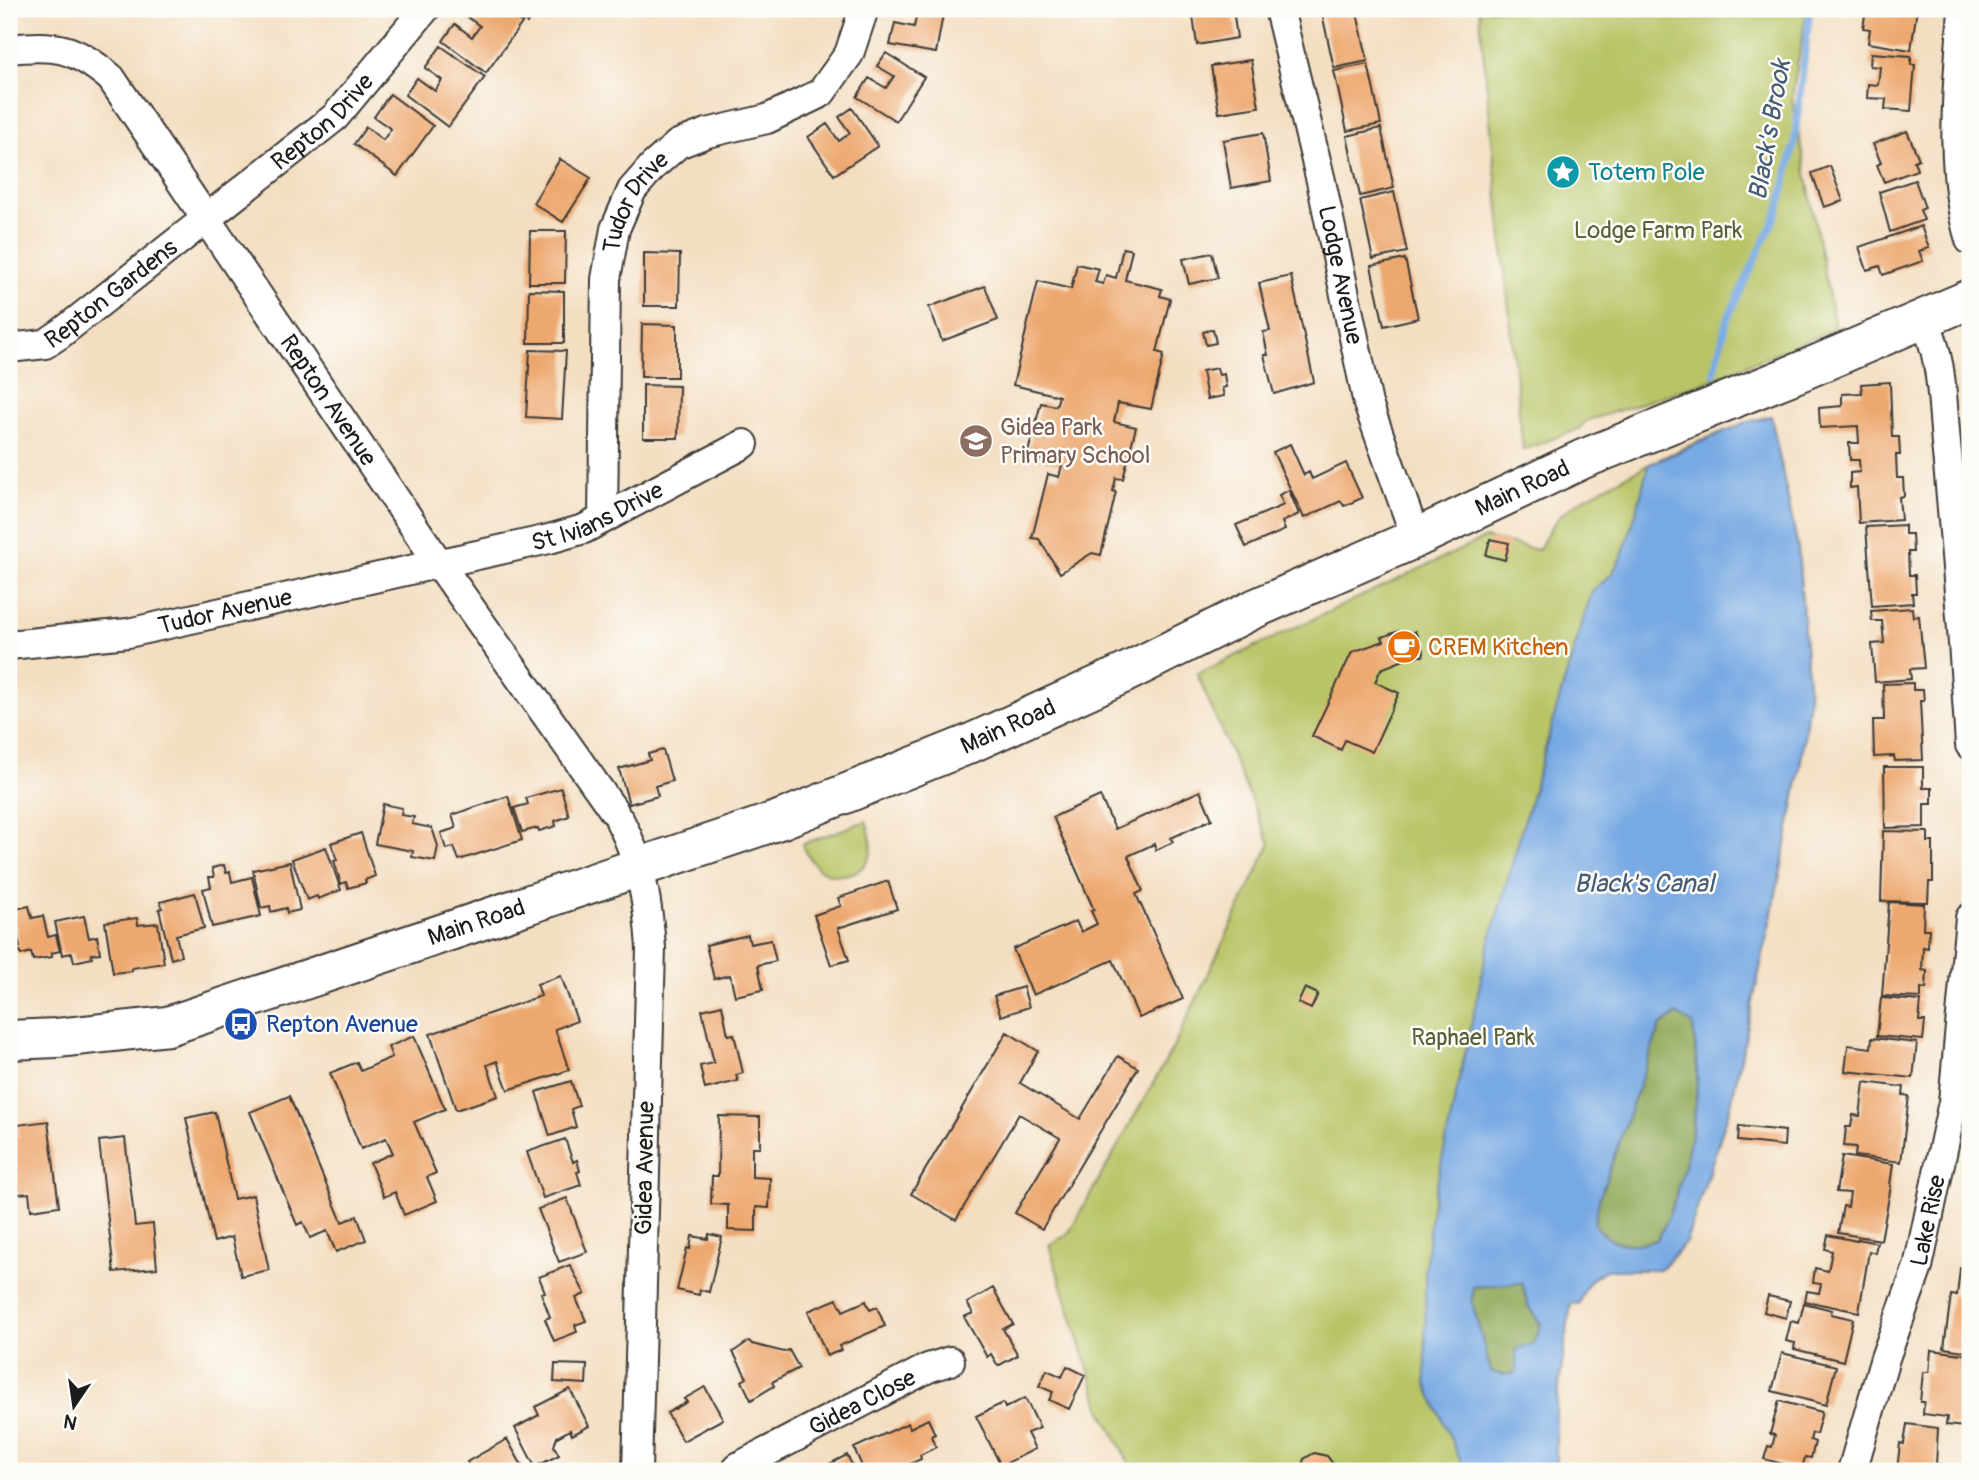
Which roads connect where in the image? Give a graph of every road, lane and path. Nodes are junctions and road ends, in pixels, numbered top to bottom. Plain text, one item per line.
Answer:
1 (425, 9) edge
2 (864, 9) edge
3 (1279, 9) edge
4 (1963, 9) edge
5 (9, 48) edge
6 (206, 220) junction
7 (1970, 240) edge
8 (1970, 299) edge
9 (1923, 318) junction
10 (9, 348) edge
11 (744, 444) dead end
12 (603, 519) junction
13 (1963, 532) edge
14 (1416, 538) junction
15 (438, 562) junction
16 (9, 645) edge
17 (1970, 745) edge
18 (640, 865) junction
19 (1970, 918) edge
20 (9, 1040) edge
21 (950, 1361) dead end
22 (736, 1470) edge
23 (638, 1471) edge
24 (1852, 1471) edge

1 - 6 street, Repton Drive
2 - 12 street, Tudor Drive
3 - 14 street, Lodge Avenue
4 - 7 street
5 - 6 street, Repton Avenue
6 - 10 street, Repton Gardens
6 - 15 street, Repton Avenue
8 - 9 main road, Main Road
9 - 13 street
9 - 14 main road, Main Road
11 - 12 street, St Ivians Drive
12 - 15 street, St Ivians Drive
13 - 17 street
14 - 18 main road, Main Road
15 - 16 street, Tudor Avenue
15 - 18 street, Repton Avenue
18 - 20 main road, Main Road
18 - 23 street, Gidea Avenue
19 - 24 street, Lake Rise
21 - 22 street, Gidea Close

